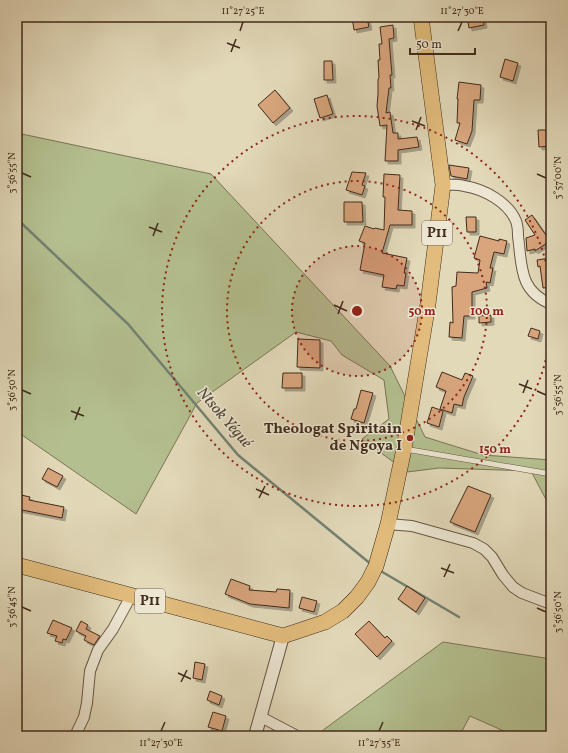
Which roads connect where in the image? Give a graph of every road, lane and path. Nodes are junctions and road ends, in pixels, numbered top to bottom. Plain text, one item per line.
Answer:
1 (421, 17) edge
2 (443, 185) junction
3 (551, 304) edge
4 (404, 449) junction
5 (551, 474) edge
6 (388, 524) junction
7 (17, 565) edge
8 (131, 596) junction
9 (551, 604) edge
10 (283, 636) junction
11 (261, 717) junction
12 (75, 736) edge
13 (255, 736) edge
14 (297, 736) edge

1 - 2 main road, P11
2 - 3 street
2 - 4 main road, P11
4 - 5 lane
4 - 6 main road, P11
6 - 9 street
6 - 10 main road, P11
7 - 8 main road, P11
8 - 10 main road, P11
8 - 12 street
10 - 11 street
11 - 13 street
11 - 14 street

